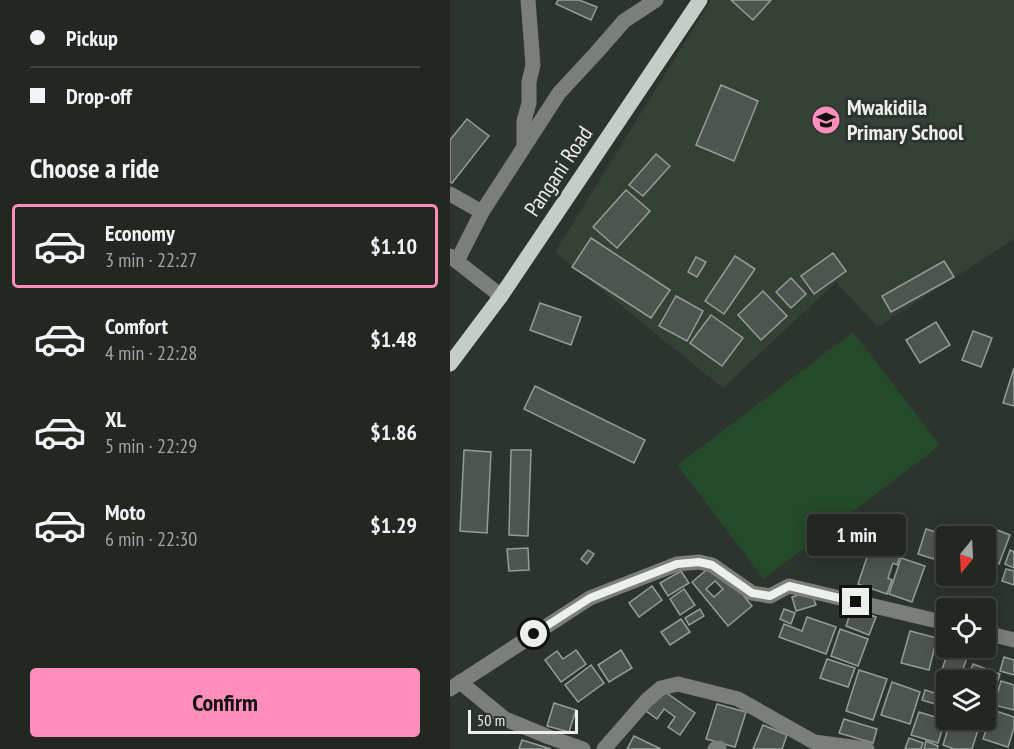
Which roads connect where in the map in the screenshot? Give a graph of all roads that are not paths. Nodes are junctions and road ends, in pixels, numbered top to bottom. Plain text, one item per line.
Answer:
1 (528, 0) edge
2 (656, 0) edge
3 (700, 0) edge
4 (524, 148) junction
5 (450, 194) edge
6 (482, 212) junction
7 (454, 258) edge
8 (501, 296) junction
9 (450, 364) edge
10 (936, 621) edge
11 (996, 636) edge
12 (1014, 640) edge
13 (455, 685) edge
14 (583, 749) edge
15 (604, 749) edge
16 (867, 749) edge

1 - 4 street
2 - 4 street
3 - 8 main road, Pangani Road
4 - 6 street
5 - 6 street
6 - 7 street
7 - 8 street
8 - 9 main road, Pangani Road
10 - 13 street
11 - 12 street
13 - 14 street
15 - 16 street

